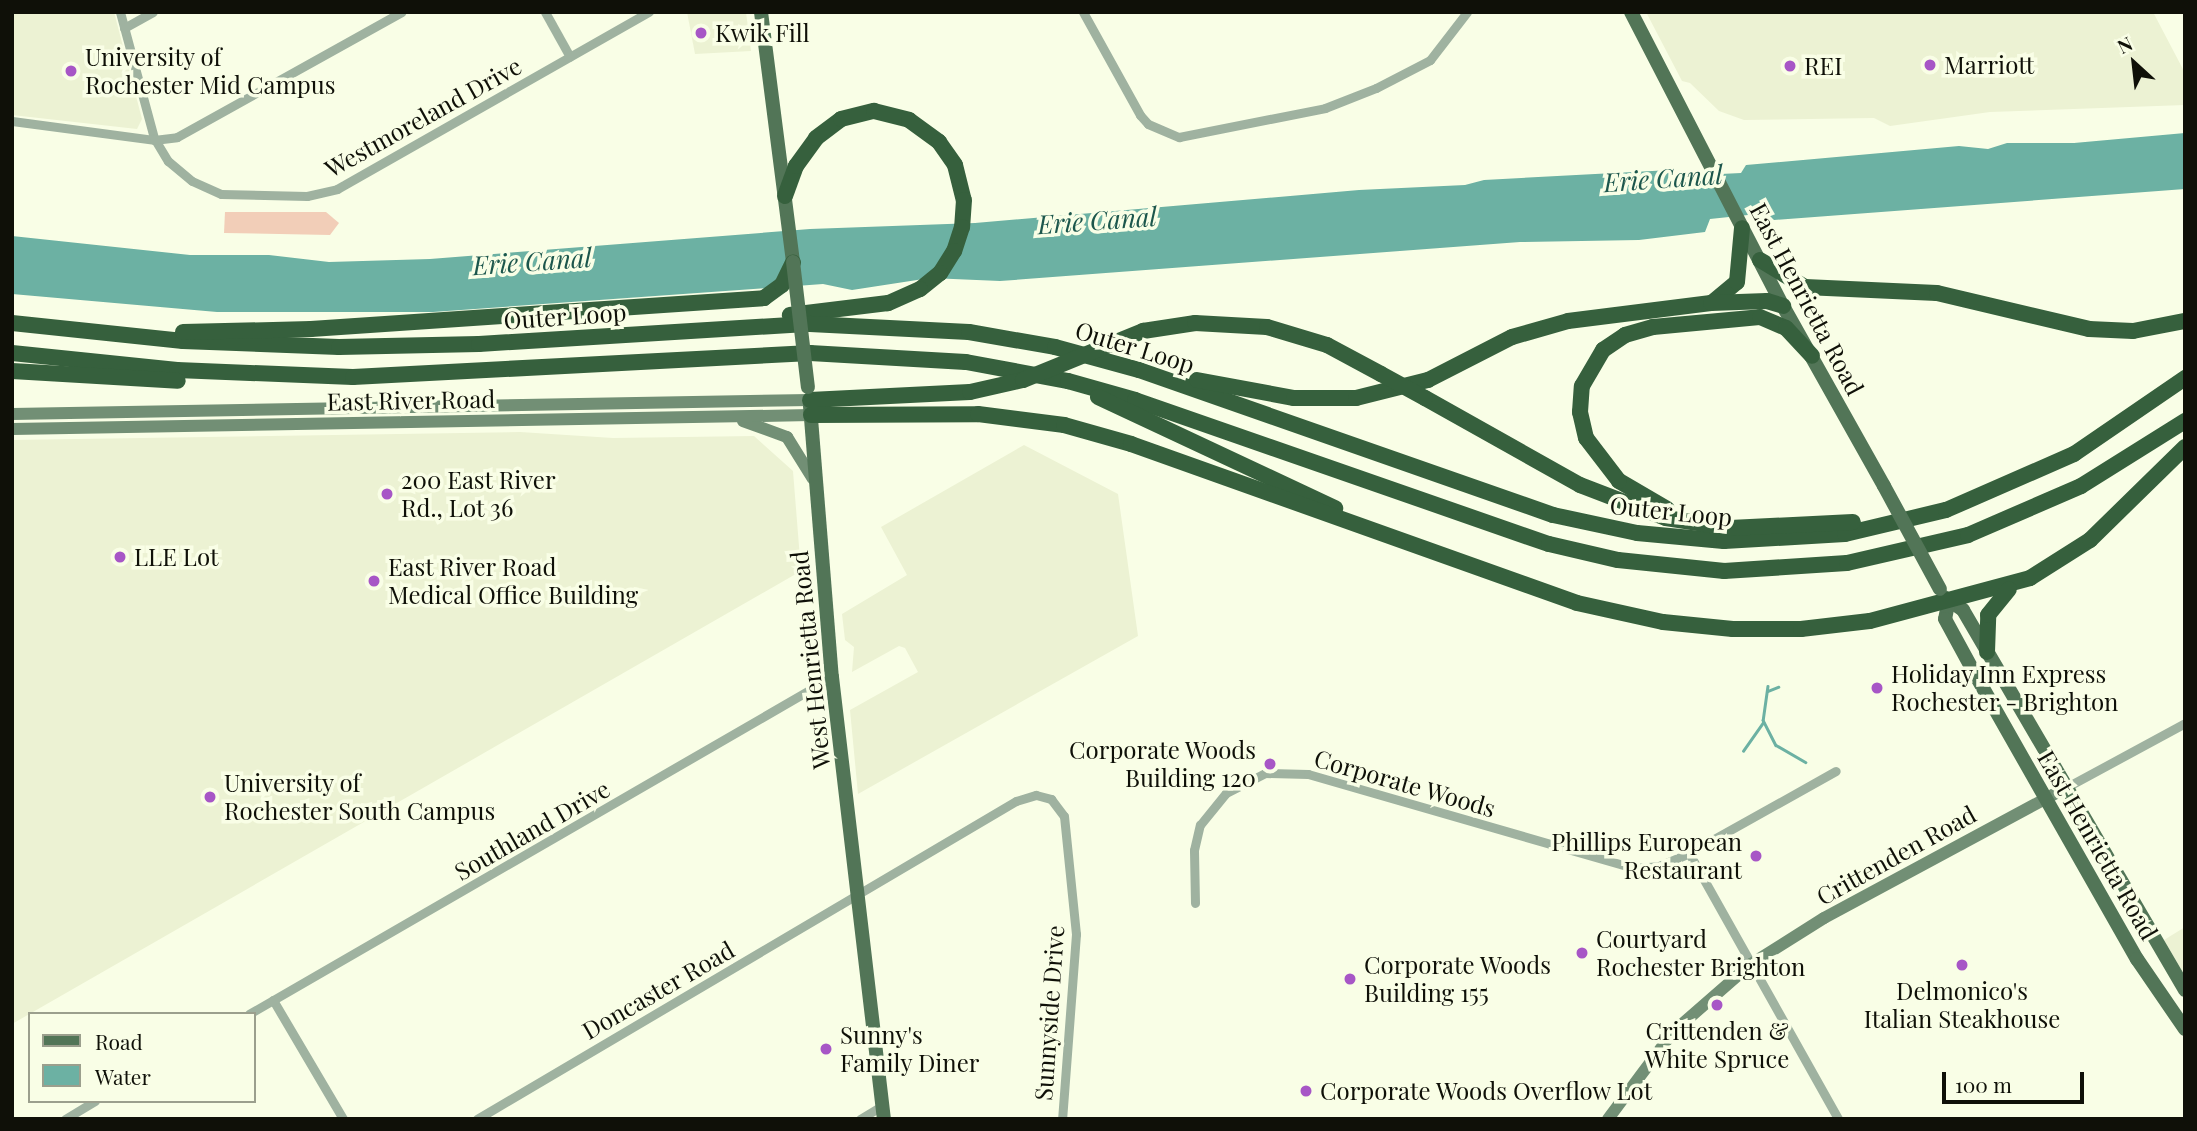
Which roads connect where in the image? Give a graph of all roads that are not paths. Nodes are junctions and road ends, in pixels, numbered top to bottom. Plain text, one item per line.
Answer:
1 (120, 12) edge
2 (153, 12) edge
3 (401, 12) edge
4 (545, 12) edge
5 (649, 12) edge
6 (761, 12) edge
7 (1083, 12) edge
8 (1467, 12) edge
9 (1631, 12) edge
10 (124, 28) junction
11 (570, 57) junction
12 (12, 121) edge
13 (155, 140) junction
14 (785, 196) junction
15 (1742, 228) junction
16 (1760, 260) junction
17 (793, 262) junction
18 (1711, 303) junction
19 (1783, 306) junction
20 (2185, 321) edge
21 (12, 323) edge
22 (95, 333) junction
23 (636, 334) junction
24 (12, 353) edge
25 (1812, 356) junction
26 (1106, 360) junction
27 (12, 371) edge
28 (405, 376) junction
29 (1051, 377) junction
30 (2185, 378) edge
31 (810, 401) junction
32 (12, 414) edge
33 (715, 417) junction
34 (2185, 421) edge
35 (12, 429) edge
36 (2185, 447) edge
37 (2011, 484) junction
38 (816, 489) junction
39 (1758, 527) junction
40 (1431, 551) junction
41 (2030, 578) junction
42 (1944, 596) junction
43 (1987, 652) junction
44 (832, 677) junction
45 (2185, 723) edge
46 (1836, 771) dead end
47 (2065, 788) junction
48 (2045, 798) junction
49 (1689, 853) junction
50 (859, 895) junction
51 (1195, 903) dead end
52 (1751, 964) junction
53 (2185, 990) edge
54 (273, 1000) junction
55 (252, 1012) edge
56 (2185, 1029) edge
57 (92, 1103) edge
58 (883, 1113) edge
59 (65, 1119) edge
60 (343, 1119) edge
61 (477, 1119) edge
62 (860, 1119) edge
63 (1062, 1119) edge
64 (1608, 1119) edge
65 (1838, 1119) edge

1 - 10 street
2 - 10 street
3 - 13 street
4 - 11 street
5 - 11 street, Westmoreland Drive
6 - 14 main road, West Henrietta Road
7 - 8 street
9 - 15 main road, East Henrietta Road
10 - 13 street
11 - 13 street, Westmoreland Drive
12 - 13 street
14 - 17 main road, West Henrietta Road
14 - 23 highway
15 - 16 main road, East Henrietta Road
15 - 18 highway
16 - 19 main road, East Henrietta Road
16 - 20 highway
17 - 22 highway
17 - 31 main road, West Henrietta Road, bridge
18 - 19 highway
18 - 26 highway
19 - 25 main road, East Henrietta Road
21 - 22 highway, Outer Loop
22 - 23 highway, Outer Loop
23 - 26 highway, Outer Loop
24 - 28 highway, Outer Loop
25 - 39 highway
25 - 42 main road, East Henrietta Road, bridge
26 - 37 highway, Outer Loop
27 - 28 highway
28 - 29 highway, Outer Loop
29 - 34 highway, Outer Loop
29 - 40 highway
30 - 37 highway, Outer Loop
31 - 32 street, East River Road
31 - 33 street, East River Road
31 - 38 main road, West Henrietta Road
31 - 39 highway, bridge
31 - 40 highway
33 - 35 street, East River Road
33 - 38 street
36 - 41 highway
37 - 39 highway
38 - 44 main road, West Henrietta Road
40 - 42 highway
41 - 42 highway
41 - 43 highway
42 - 43 main road, East Henrietta Road
42 - 48 main road, East Henrietta Road
43 - 47 main road, East Henrietta Road
44 - 50 main road, West Henrietta Road
44 - 54 street, Southland Drive
45 - 47 street
46 - 49 street, Corporate Woods
47 - 48 street, Crittenden Road
47 - 53 main road, East Henrietta Road
48 - 52 street, Crittenden Road
48 - 56 main road, East Henrietta Road
49 - 51 street, Corporate Woods
49 - 52 street
50 - 58 main road, West Henrietta Road
50 - 61 street, Doncaster Road
50 - 63 street, Sunnyside Drive
52 - 64 street, Crittenden Road
52 - 65 street
54 - 55 street, Southland Drive
54 - 60 street
57 - 59 street
58 - 62 street

